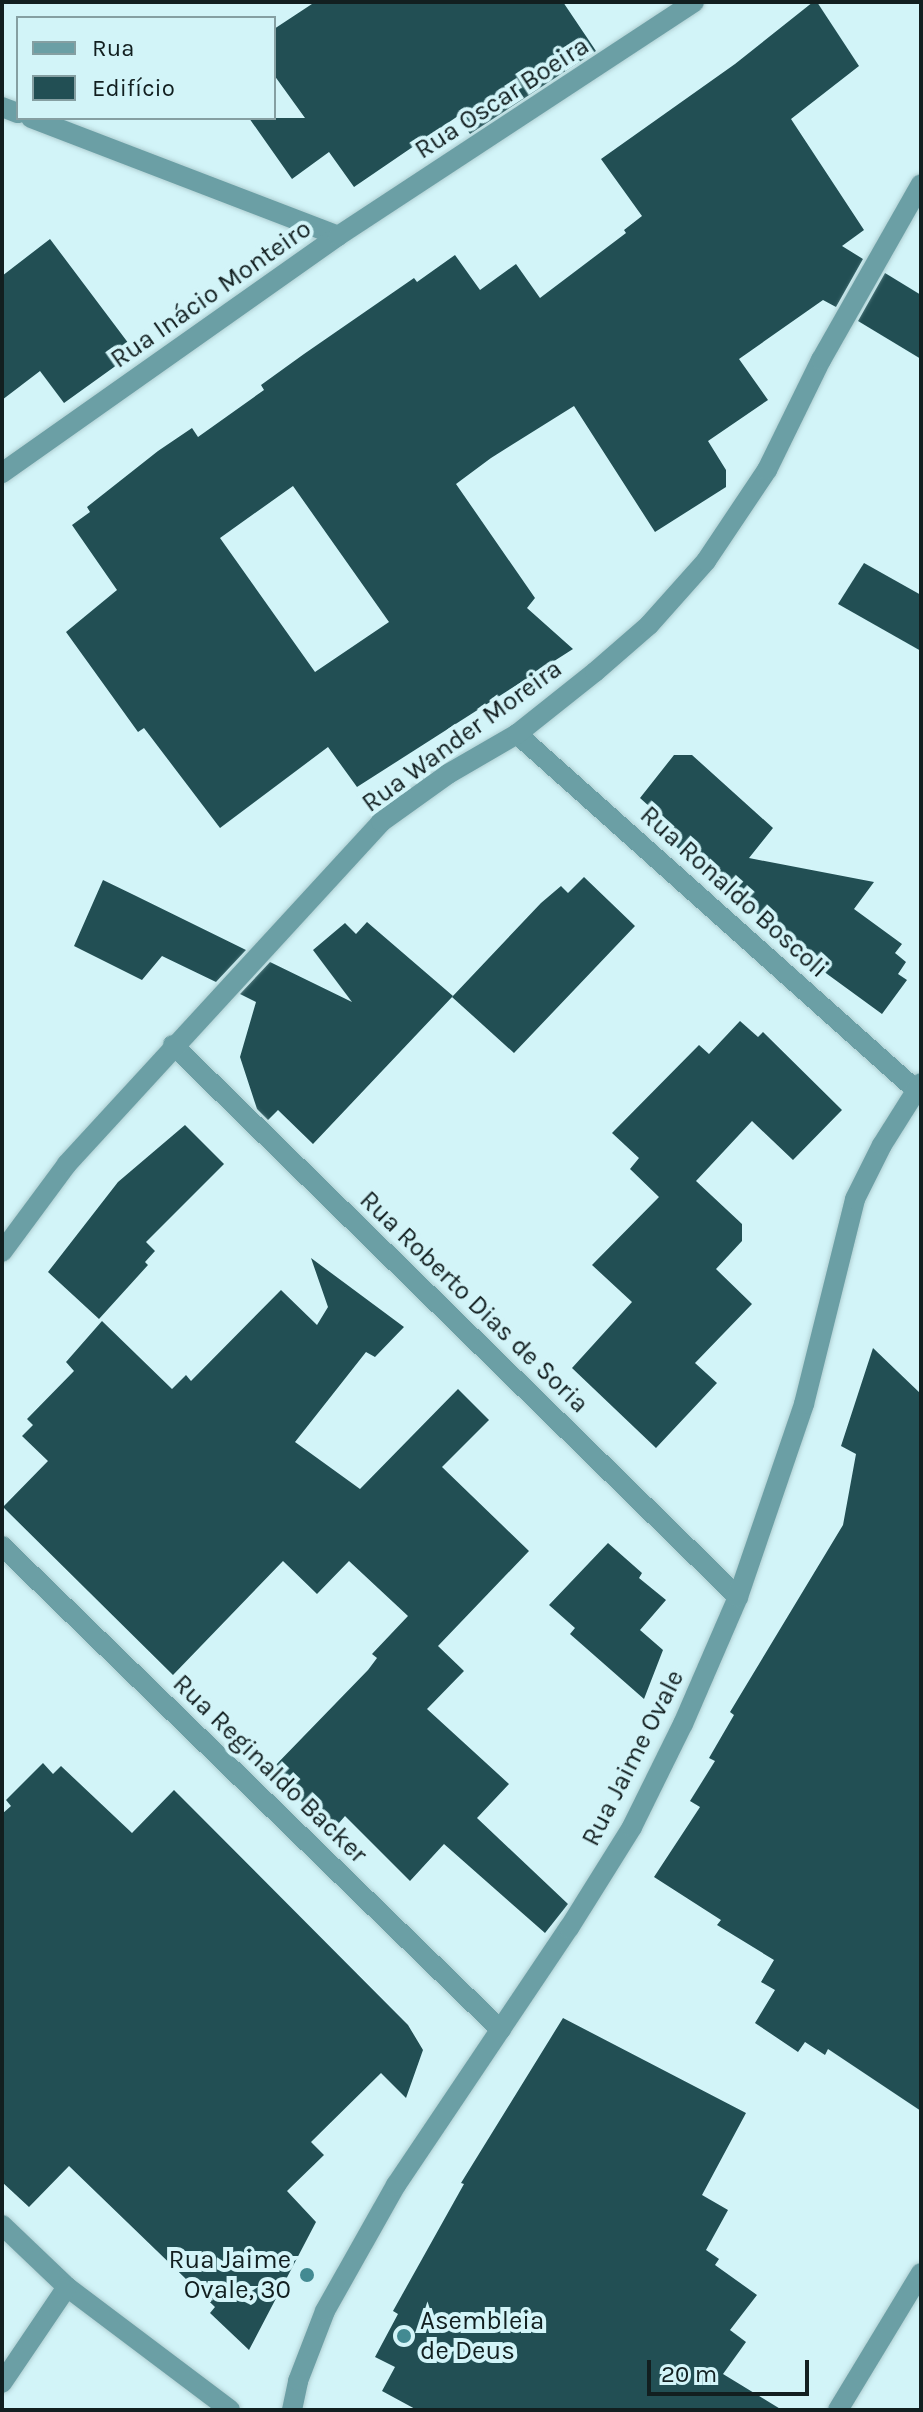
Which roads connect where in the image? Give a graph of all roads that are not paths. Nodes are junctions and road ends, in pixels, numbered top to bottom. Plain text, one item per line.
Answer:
1 (694, 2) edge
2 (36, 120) edge
3 (921, 184) edge
4 (338, 236) junction
5 (2, 473) edge
6 (517, 734) junction
7 (173, 1045) junction
8 (918, 1086) edge
9 (2, 1252) edge
10 (2, 1546) edge
11 (738, 1597) junction
12 (501, 2030) junction
13 (2, 2225) edge
14 (921, 2273) edge
15 (67, 2287) junction
16 (2, 2383) edge
17 (230, 2410) edge
18 (292, 2410) edge
19 (838, 2410) edge

1 - 4 street, Rua Oscar Boeira
2 - 4 street, Rua Inácio Monteiro
3 - 6 street, Rua Wander Moreira
4 - 5 street, Rua Inácio Monteiro
6 - 7 street, Rua Wander Moreira
6 - 8 street, Rua Ronaldo Boscoli
7 - 9 street, Rua Wander Moreira
7 - 11 street, Rua Roberto Dias de Soria
8 - 11 street, Rua Jaime Ovale
10 - 12 street, Rua Reginaldo Backer
11 - 12 street, Rua Jaime Ovale
12 - 18 street, Rua Jaime Ovale
13 - 15 street
14 - 19 street
15 - 16 street
15 - 17 street

